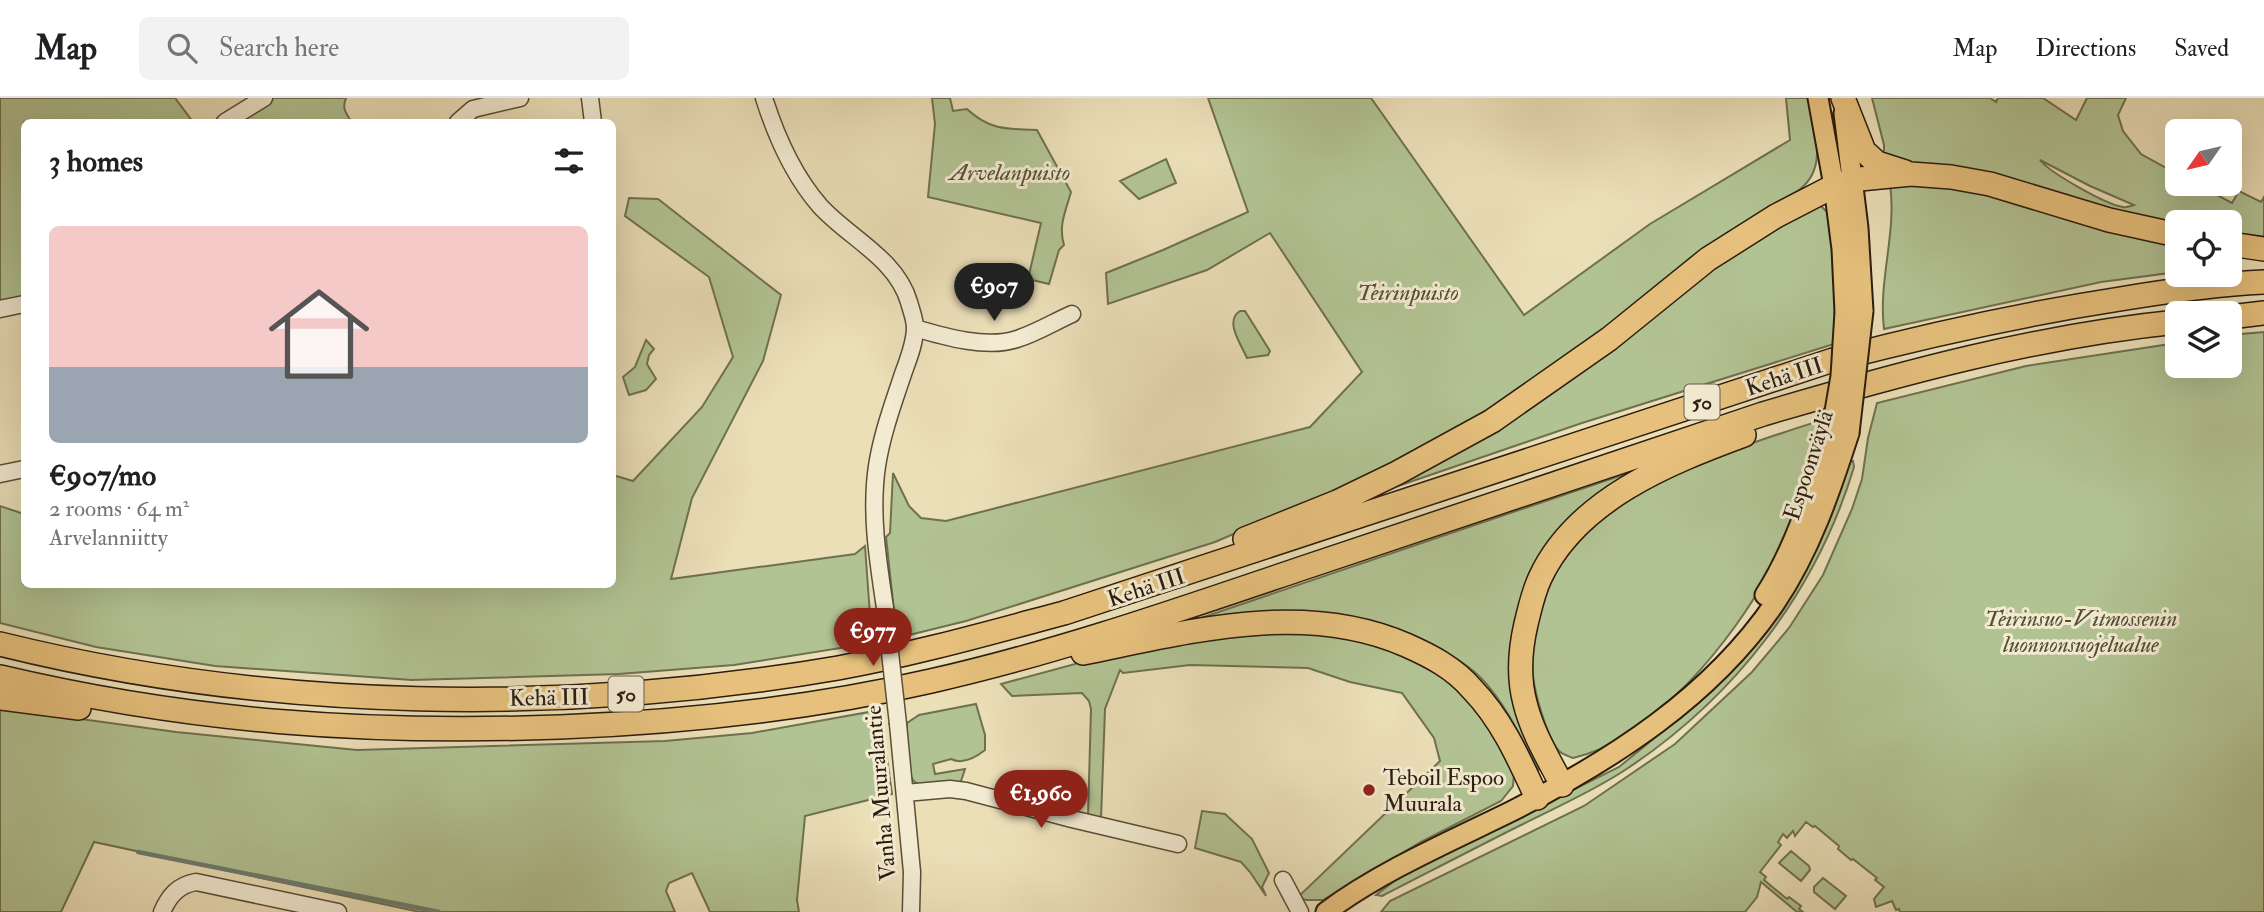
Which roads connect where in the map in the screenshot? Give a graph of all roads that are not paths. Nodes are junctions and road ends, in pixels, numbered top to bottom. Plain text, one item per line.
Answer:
1 (264, 98) edge
2 (520, 98) edge
3 (590, 98) edge
4 (764, 98) edge
5 (1818, 98) edge
6 (1843, 98) edge
7 (469, 103) edge
8 (230, 119) edge
9 (460, 119) edge
10 (593, 119) edge
11 (1911, 174) junction
12 (1843, 184) junction
13 (2165, 232) edge
14 (2242, 246) edge
15 (2264, 249) edge
16 (2264, 282) edge
17 (21, 305) edge
18 (0, 309) edge
19 (2264, 313) edge
20 (1072, 314) dead end
21 (2242, 316) edge
22 (2165, 324) edge
23 (915, 328) junction
24 (1846, 389) junction
25 (21, 470) edge
26 (0, 474) edge
27 (1155, 585) junction
28 (0, 633) edge
29 (0, 643) edge
30 (1010, 661) junction
31 (86, 662) junction
32 (0, 677) edge
33 (0, 698) edge
34 (176, 711) junction
35 (1562, 785) junction
36 (905, 793) junction
37 (1537, 798) junction
38 (1178, 844) dead end
39 (1283, 880) dead end
40 (162, 912) edge
41 (338, 912) edge
42 (911, 912) edge
43 (1300, 912) edge
44 (1326, 912) edge

1 - 8 street
2 - 7 street
3 - 10 street
4 - 23 street, Vanha Muuralantie
5 - 12 main road, Espoonväylä
6 - 11 highway
6 - 12 main road, Espoonväylä
7 - 9 street
11 - 12 highway
11 - 13 highway
12 - 27 highway
12 - 35 main road, Espoonväylä, bridge
14 - 15 highway
16 - 27 highway, Kehä III / 50
17 - 18 street
19 - 21 highway
20 - 23 street
22 - 24 highway, Kehä III / 50
23 - 36 street, Vanha Muuralantie, bridge
24 - 30 highway, Kehä III / 50
24 - 35 highway
25 - 26 street
27 - 31 highway, Kehä III / 50
28 - 31 highway
29 - 31 highway, Kehä III / 50
30 - 34 highway, Kehä III / 50
30 - 37 highway
32 - 34 highway, Kehä III / 50
33 - 34 highway
35 - 37 main road, Espoonväylä
36 - 38 street
36 - 42 street, Vanha Muuralantie
37 - 44 main road, Espoonväylä
39 - 43 street
40 - 41 street

